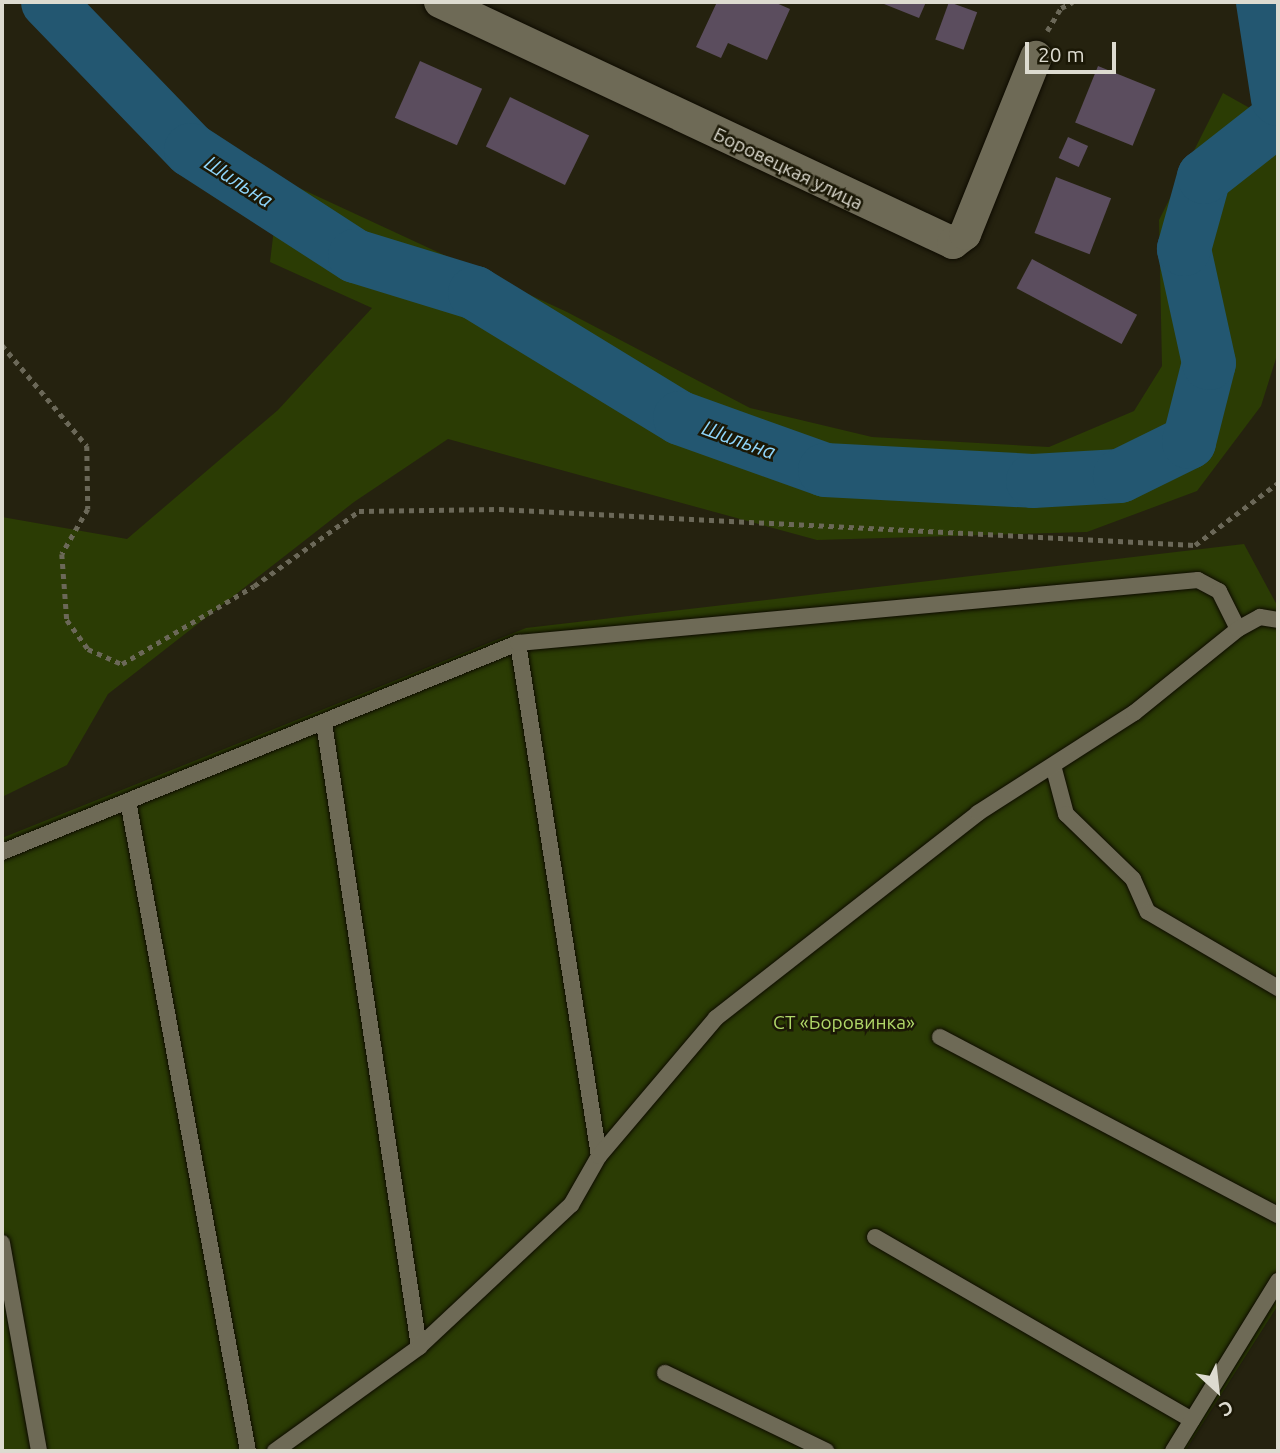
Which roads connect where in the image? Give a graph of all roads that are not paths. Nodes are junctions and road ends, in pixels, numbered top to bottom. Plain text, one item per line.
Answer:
1 (440, 2) edge
2 (1037, 57) road end
3 (1278, 620) edge
4 (1238, 629) junction
5 (518, 643) junction
6 (324, 723) junction
7 (1054, 769) junction
8 (128, 801) junction
9 (2, 852) edge
10 (1278, 988) edge
11 (940, 1037) dead end
12 (599, 1156) junction
13 (1278, 1215) edge
14 (875, 1237) dead end
15 (2, 1244) edge
16 (1278, 1282) edge
17 (419, 1347) junction
18 (665, 1373) dead end
19 (1192, 1420) junction
20 (39, 1451) edge
21 (248, 1451) edge
22 (275, 1451) edge
23 (825, 1451) edge
24 (1173, 1451) edge

1 - 2 street, Боровецкая улица
3 - 4 lane
4 - 5 lane
4 - 7 lane
5 - 6 lane
5 - 12 lane
6 - 8 lane
6 - 17 lane
7 - 10 lane
7 - 12 lane
8 - 9 lane
8 - 21 lane
11 - 13 lane
12 - 17 lane
14 - 19 lane
15 - 20 lane
16 - 19 lane
17 - 22 lane
18 - 23 lane
19 - 24 lane

